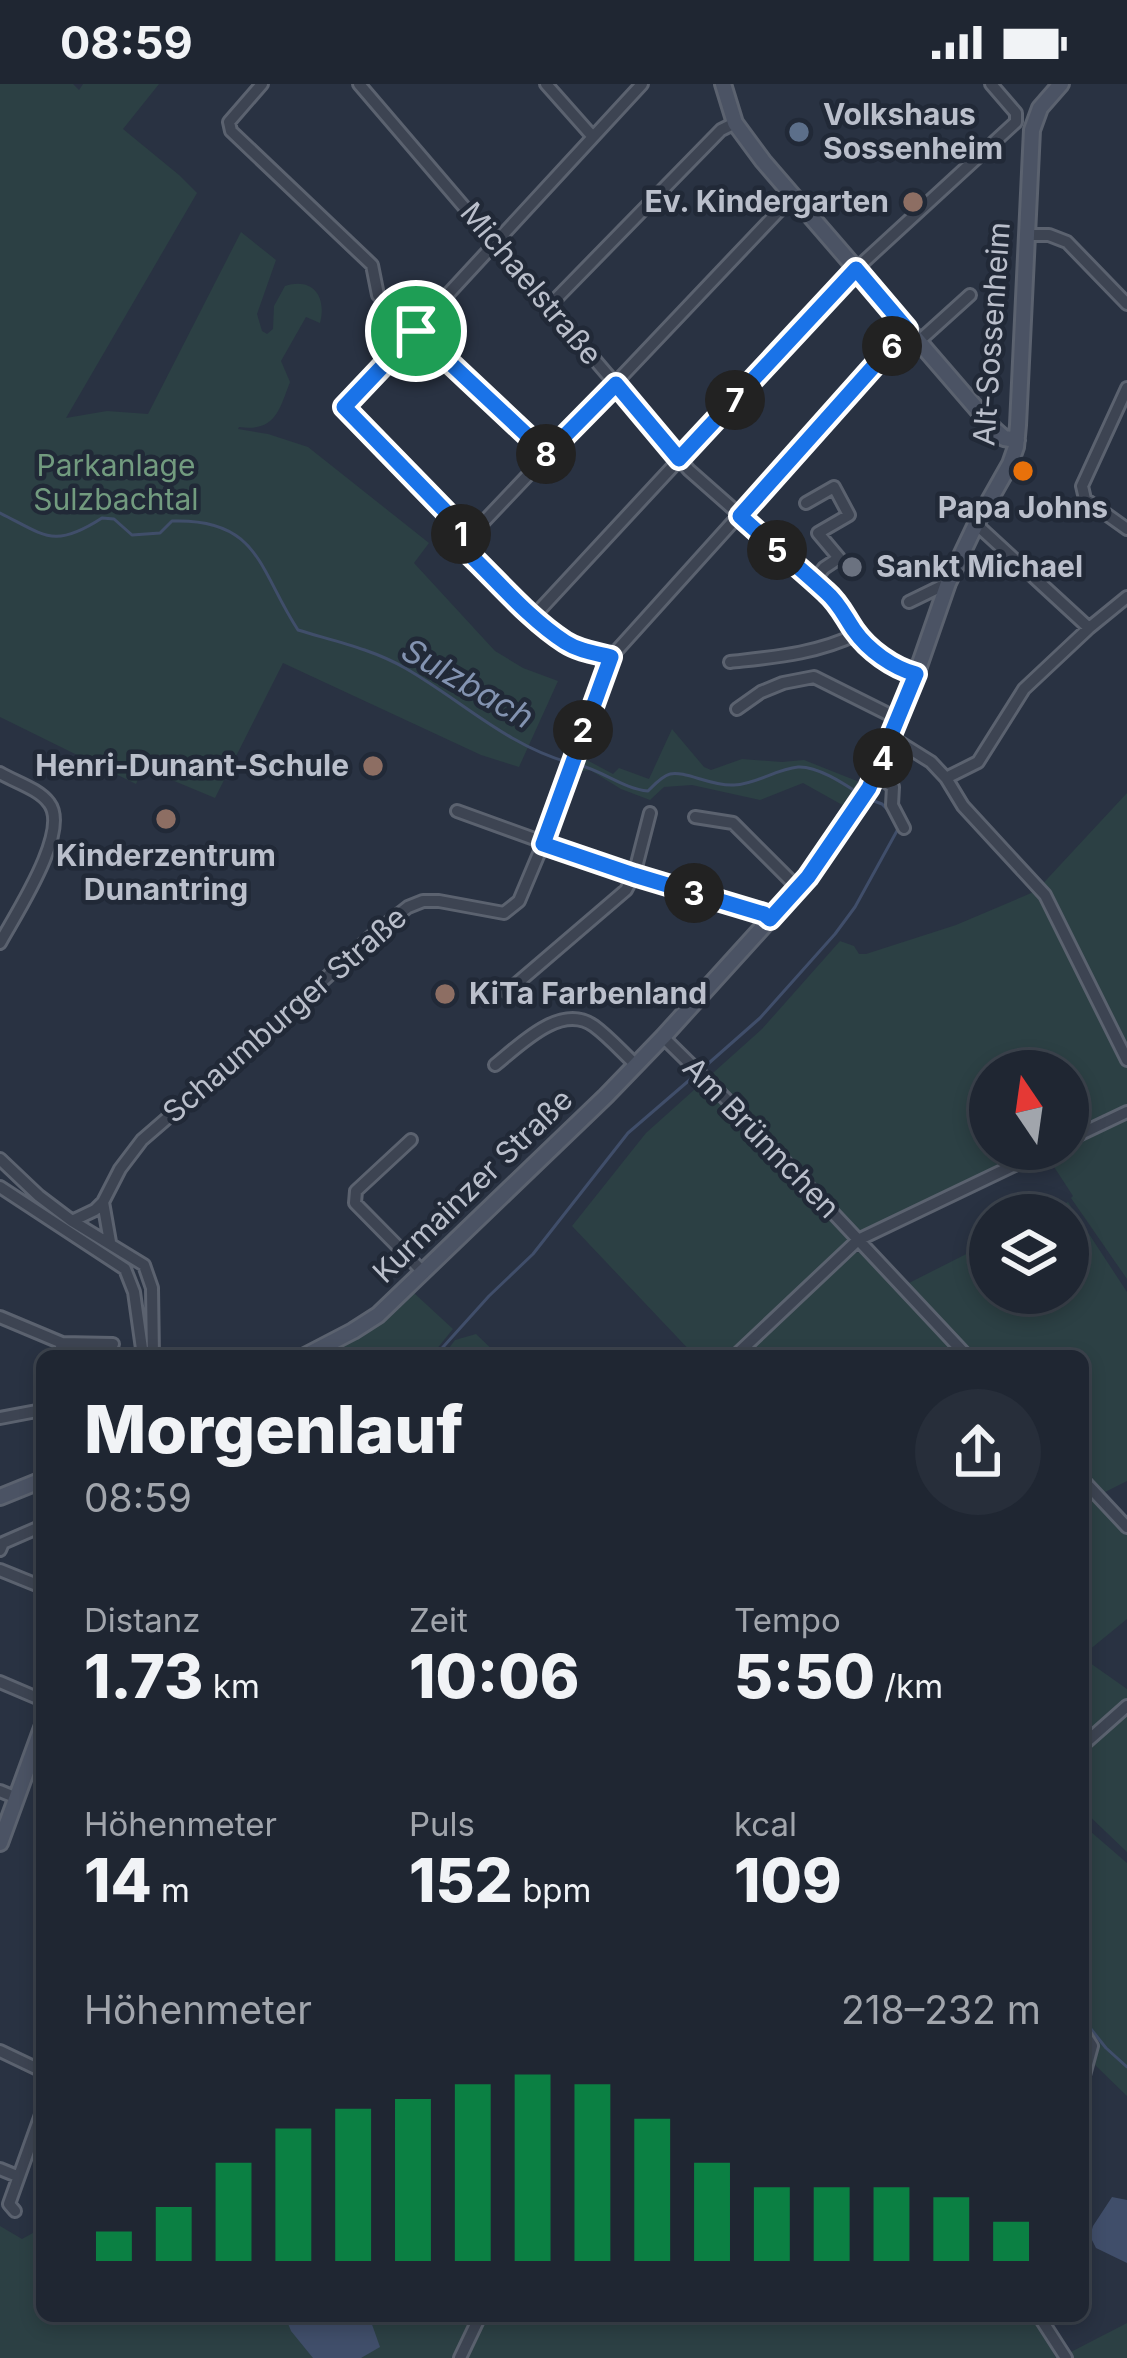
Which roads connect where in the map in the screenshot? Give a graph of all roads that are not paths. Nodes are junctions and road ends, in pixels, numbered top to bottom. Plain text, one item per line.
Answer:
1 (262, 84) edge
2 (359, 84) edge
3 (546, 84) edge
4 (642, 84) edge
5 (723, 84) edge
6 (991, 84) edge
7 (1061, 84) edge
8 (735, 123) junction
9 (593, 137) junction
10 (792, 197) junction
11 (1026, 235) junction
12 (496, 243) junction
13 (856, 269) junction
14 (970, 295) dead end
15 (1127, 304) edge
16 (549, 306) junction
17 (416, 331) junction
18 (913, 336) junction
19 (616, 384) junction
20 (1127, 388) edge
21 (1017, 440) junction
22 (547, 454) junction
23 (679, 459) junction
24 (806, 503) dead end
25 (740, 516) junction
26 (976, 524) junction
27 (1127, 529) edge
28 (462, 536) junction
29 (813, 582) junction
30 (948, 583) junction
31 (1127, 596) edge
32 (909, 602) dead end
33 (534, 616) junction
34 (1089, 628) junction
35 (856, 634) junction
36 (611, 657) junction
37 (730, 662) dead end
38 (916, 674) junction
39 (737, 709) dead end
40 (898, 718) junction
41 (891, 736) junction
42 (0, 773) edge
43 (946, 778) junction
44 (872, 781) junction
45 (457, 811) dead end
46 (650, 813) dead end
47 (694, 817) dead end
48 (904, 828) dead end
49 (543, 844) junction
50 (634, 875) junction
51 (798, 888) junction
52 (770, 919) junction
53 (0, 944) edge
54 (507, 992) dead end
55 (664, 1037) junction
56 (1127, 1060) edge
57 (495, 1065) dead end
58 (636, 1065) junction
59 (1127, 1112) edge
60 (1089, 1129) edge
61 (411, 1140) dead end
62 (0, 1159) edge
63 (1004, 1170) edge
64 (0, 1187) edge
65 (103, 1202) junction
66 (72, 1221) junction
67 (858, 1240) junction
68 (110, 1242) junction
69 (424, 1273) junction
70 (151, 1286) junction
71 (134, 1292) junction
72 (152, 1303) junction
73 (136, 1311) junction
74 (0, 1317) edge
75 (113, 1344) dead end
76 (60, 1349) edge
77 (147, 1350) edge
78 (148, 1350) edge
79 (316, 1350) edge
80 (741, 1350) edge
81 (961, 1350) edge
82 (36, 1411) edge
83 (0, 1418) edge
84 (36, 1482) edge
85 (1089, 1486) edge
86 (0, 1497) edge
87 (1127, 1527) edge
88 (36, 1529) edge
89 (0, 1550) edge
90 (0, 1570) edge
91 (36, 1585) edge
92 (0, 1682) edge
93 (36, 1697) edge
94 (1127, 1706) edge
95 (1089, 1740) edge
96 (36, 1745) edge
97 (0, 1791) edge
98 (17, 1798) junction
99 (0, 1843) edge
100 (0, 2051) edge
101 (36, 2068) edge
102 (36, 2128) edge
103 (0, 2169) edge
104 (17, 2176) junction
105 (15, 2211) dead end
106 (477, 2322) edge
107 (1044, 2322) edge
108 (460, 2358) edge
109 (1066, 2358) edge

1 - 17 street
2 - 12 street, Michaelstraße
3 - 9 street
4 - 9 street
5 - 8 main road
6 - 13 street
7 - 11 main road, Alt-Sossenheim
8 - 10 main road
8 - 16 street
9 - 12 street
10 - 13 main road
10 - 19 street
11 - 15 street
11 - 21 main road, Alt-Sossenheim
12 - 16 street, Michaelstraße
12 - 17 street
13 - 18 main road
13 - 23 street
14 - 18 street, Schaumburger Straße
16 - 19 street, Michaelstraße
17 - 22 street
17 - 28 street
18 - 21 main road
18 - 25 street, Schaumburger Straße
19 - 22 street
19 - 23 street, Michaelstraße
20 - 27 street
21 - 26 main road, Alt-Sossenheim
22 - 28 street
23 - 25 street, Michaelstraße
23 - 33 street
24 - 29 street
25 - 29 street, Michaelstraße
25 - 36 street, Schaumburger Straße
26 - 30 main road, Alt-Sossenheim
26 - 34 street
28 - 33 street
29 - 35 street, Michaelstraße
30 - 32 street
30 - 38 main road, Alt-Sossenheim
31 - 34 street
33 - 36 street
34 - 43 street
35 - 37 street
35 - 38 street, Michaelstraße
36 - 49 street, Schaumburger Straße
38 - 40 main road, Alt-Sossenheim
39 - 40 street
40 - 41 main road, Alt-Sossenheim
41 - 43 street
41 - 44 main road, Alt-Sossenheim
42 - 53 street
43 - 56 street
44 - 48 street
44 - 51 main road, Alt-Sossenheim
45 - 49 street
46 - 50 street
47 - 51 street
49 - 50 street
49 - 65 street, Schaumburger Straße
50 - 52 street
50 - 54 street
51 - 52 main road, Alt-Sossenheim
52 - 55 main road, Alt-Sossenheim
55 - 58 main road, Kurmainzer Straße
55 - 67 street, Am Brünnchen
57 - 58 street
58 - 69 main road, Kurmainzer Straße
59 - 60 street
61 - 69 street
62 - 66 street
63 - 67 street, Am Brünnchen
64 - 71 street
65 - 66 street, Schaumburger Straße
65 - 68 street
66 - 68 street
67 - 80 street, Am Brünnchen
67 - 81 street, Am Brünnchen
68 - 70 street
69 - 79 main road, Kurmainzer Straße
70 - 71 street
70 - 72 street
71 - 73 street
72 - 73 street
72 - 78 street
73 - 77 street
74 - 76 street
75 - 76 street
82 - 83 street
84 - 86 main road
85 - 87 street
88 - 89 street
90 - 91 street
92 - 93 street
94 - 95 street
96 - 98 main road
97 - 98 street
98 - 99 main road
100 - 101 street
102 - 104 street
103 - 104 street
104 - 105 street
106 - 108 street
107 - 109 street

